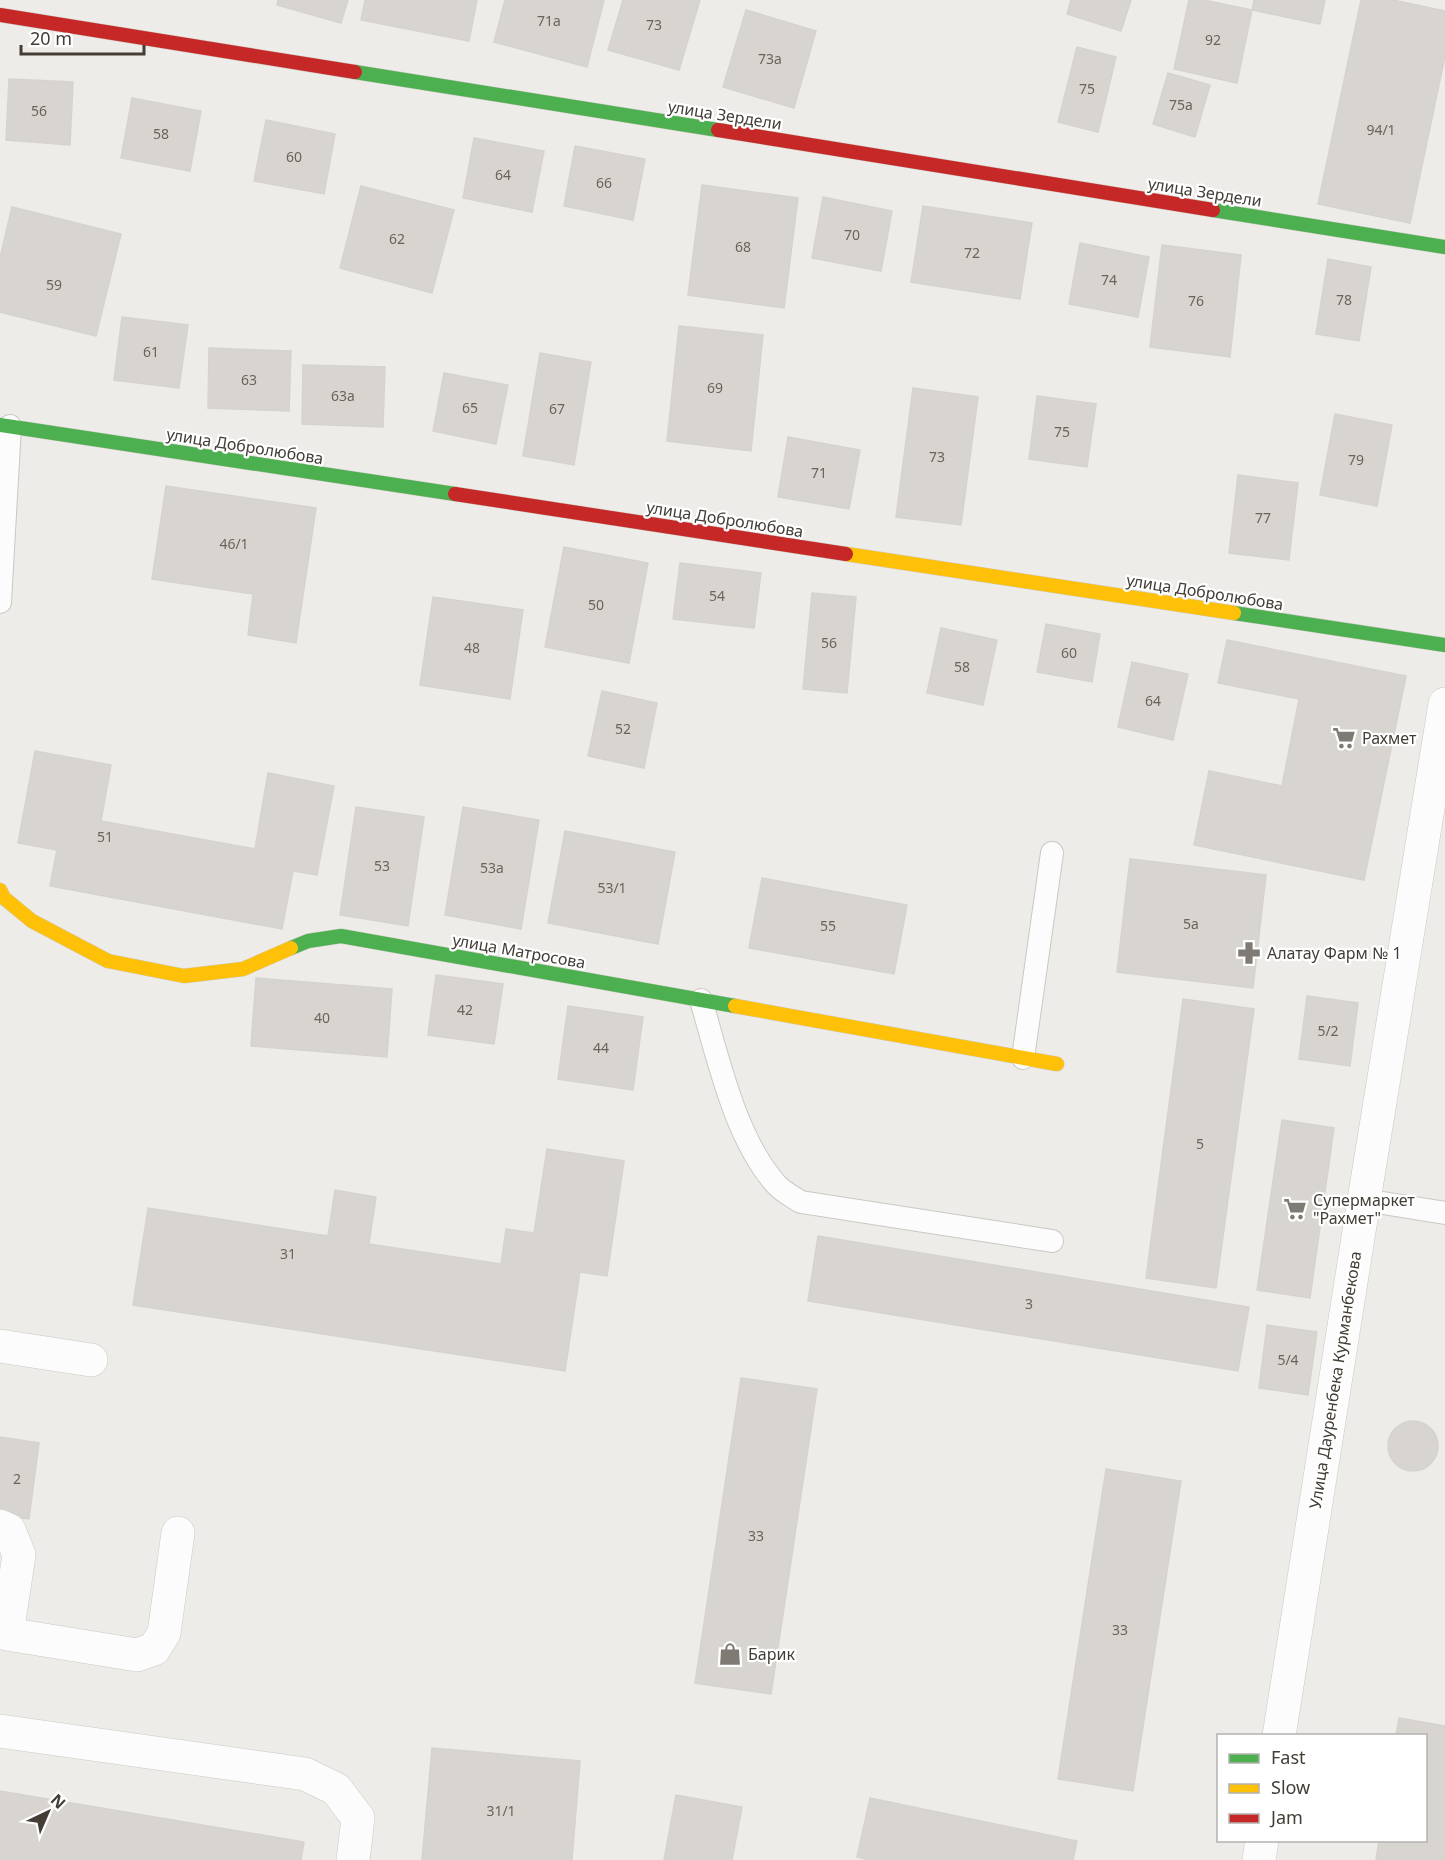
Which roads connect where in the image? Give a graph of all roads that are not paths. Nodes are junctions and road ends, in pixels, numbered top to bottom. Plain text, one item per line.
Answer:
1 (0, 15) edge
2 (1445, 247) edge
3 (5, 426) edge
4 (0, 602) edge
5 (1445, 645) edge
6 (1445, 704) edge
7 (1052, 853) dead end
8 (0, 890) edge
9 (701, 1000) junction
10 (1023, 1058) junction
11 (1057, 1064) dead end
12 (1364, 1200) junction
13 (1445, 1213) edge
14 (1052, 1241) dead end
15 (0, 1346) edge
16 (91, 1360) dead end
17 (0, 1526) edge
18 (178, 1533) dead end
19 (3, 1634) edge
20 (0, 1731) edge
21 (1279, 1734) edge
22 (1262, 1842) edge
23 (353, 1860) edge
24 (1259, 1860) edge

1 - 2 street, улица Зердели
3 - 4 lane
3 - 5 street, улица Добролюбова
6 - 12 street, Улица Дауренбека Курманбекова
7 - 10 lane
8 - 9 street, улица Матросова
9 - 10 street, улица Матросова
9 - 14 lane
10 - 11 street, улица Матросова
12 - 13 lane
12 - 21 street, Улица Дауренбека Курманбекова
15 - 16 street
17 - 19 street
18 - 19 street
20 - 23 street
22 - 24 street

